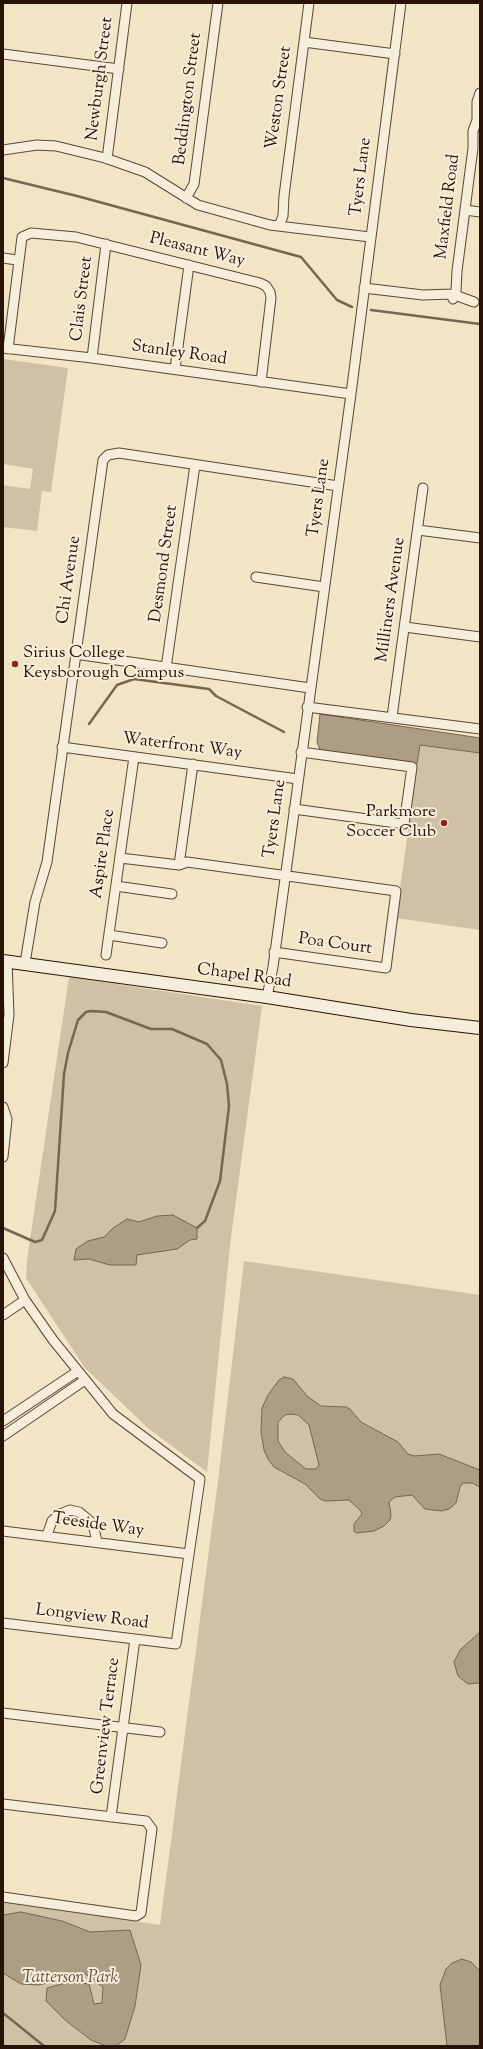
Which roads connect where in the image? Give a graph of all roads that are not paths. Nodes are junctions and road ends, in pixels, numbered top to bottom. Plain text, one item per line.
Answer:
1 (127, 3) edge
2 (218, 3) edge
3 (309, 3) edge
4 (401, 3) edge
5 (304, 42) junction
6 (3, 54) edge
7 (394, 54) junction
8 (119, 69) junction
9 (480, 93) edge
10 (479, 122) edge
11 (3, 150) edge
12 (107, 159) junction
13 (186, 198) junction
14 (465, 210) junction
15 (480, 212) edge
16 (280, 222) junction
17 (370, 237) junction
18 (106, 244) junction
19 (3, 258) edge
20 (17, 260) junction
21 (189, 265) junction
22 (364, 288) junction
23 (454, 296) junction
24 (477, 302) edge
25 (5, 348) edge
26 (92, 358) junction
27 (175, 369) junction
28 (261, 382) junction
29 (351, 394) junction
30 (195, 465) junction
31 (338, 486) junction
32 (423, 488) dead end
33 (418, 530) junction
34 (480, 538) edge
35 (256, 577) dead end
36 (324, 587) junction
37 (404, 627) junction
38 (480, 637) edge
39 (76, 654) junction
40 (166, 668) junction
41 (310, 688) junction
42 (307, 707) junction
43 (392, 717) junction
44 (480, 729) edge
45 (62, 747) junction
46 (301, 752) junction
47 (134, 757) junction
48 (193, 764) junction
49 (298, 779) junction
50 (294, 809) junction
51 (120, 858) junction
52 (179, 865) junction
53 (285, 875) junction
54 (116, 886) junction
55 (172, 894) dead end
56 (109, 935) junction
57 (162, 943) dead end
58 (274, 952) junction
59 (106, 955) dead end
60 (5, 961) edge
61 (25, 964) junction
62 (267, 997) junction
63 (6, 1006) edge
64 (480, 1028) edge
65 (3, 1063) edge
66 (3, 1107) edge
67 (3, 1157) edge
68 (3, 1258) edge
69 (25, 1300) junction
70 (3, 1315) edge
71 (78, 1371) junction
72 (85, 1380) junction
73 (3, 1421) edge
74 (3, 1436) edge
75 (3, 1531) edge
76 (47, 1535) junction
77 (97, 1542) junction
78 (189, 1554) junction
79 (3, 1623) edge
80 (135, 1639) junction
81 (3, 1713) edge
82 (123, 1728) junction
83 (160, 1732) dead end
84 (3, 1804) edge
85 (111, 1817) junction
86 (3, 1897) edge

1 - 8 street, Newburgh Street
2 - 13 street, Beddington Street
3 - 5 street, Weston Street
4 - 7 street, Tyers Lane
5 - 7 street
5 - 16 street, Weston Street
6 - 8 street
7 - 17 street, Tyers Lane
8 - 12 street, Newburgh Street
9 - 10 street, Maxfield Road
10 - 14 street, Maxfield Road
11 - 12 street
12 - 13 street
13 - 16 street
14 - 15 street
14 - 23 street, Maxfield Road
16 - 17 street
17 - 22 street, Tyers Lane
18 - 20 street, Pleasant Way
18 - 21 street, Pleasant Way
18 - 26 street, Clais Street
19 - 20 street
20 - 25 street
21 - 27 street
21 - 28 street, Pleasant Way
22 - 23 street
22 - 29 street, Tyers Lane
23 - 24 street
25 - 26 street, Stanley Road
26 - 27 street, Stanley Road
27 - 28 street, Stanley Road
28 - 29 street, Stanley Road
29 - 31 street, Tyers Lane
30 - 31 street, Chi Avenue
30 - 39 street, Chi Avenue
30 - 40 street, Desmond Street
31 - 36 street, Tyers Lane
32 - 33 street, Milliners Avenue
33 - 34 street
33 - 37 street, Milliners Avenue
35 - 36 street
36 - 41 street, Tyers Lane
37 - 38 street
37 - 43 street, Milliners Avenue
39 - 40 street
39 - 45 street, Chi Avenue
40 - 41 street
41 - 42 street, Tyers Lane
42 - 43 street
42 - 46 street, Tyers Lane
43 - 44 street
45 - 47 street, Waterfront Way
45 - 61 street, Chi Avenue
46 - 49 street, Tyers Lane
46 - 50 street
47 - 48 street, Waterfront Way
47 - 51 street, Aspire Place
48 - 49 street, Waterfront Way
48 - 52 street
49 - 50 street, Tyers Lane
50 - 53 street, Tyers Lane
51 - 52 street
51 - 54 street, Aspire Place
52 - 53 street
53 - 58 street, Tyers Lane
53 - 58 street, Poa Court
54 - 55 street
54 - 56 street, Aspire Place
56 - 57 street
56 - 59 street, Aspire Place
58 - 62 street, Tyers Lane
60 - 61 main road, Chapel Road
60 - 63 street
61 - 62 main road, Chapel Road
62 - 64 main road, Chapel Road
63 - 65 street
66 - 67 street
68 - 69 street
69 - 70 street
69 - 71 street
71 - 72 street
71 - 73 street
72 - 74 street
72 - 78 street
75 - 76 street, Teeside Way
76 - 77 street, Teeside Way
76 - 77 street
77 - 78 street, Teeside Way
78 - 80 street, Longview Road
79 - 80 street, Longview Road
80 - 82 street, Greenview Terrace
81 - 82 street
82 - 83 street
82 - 85 street, Greenview Terrace
84 - 85 street
85 - 86 street

